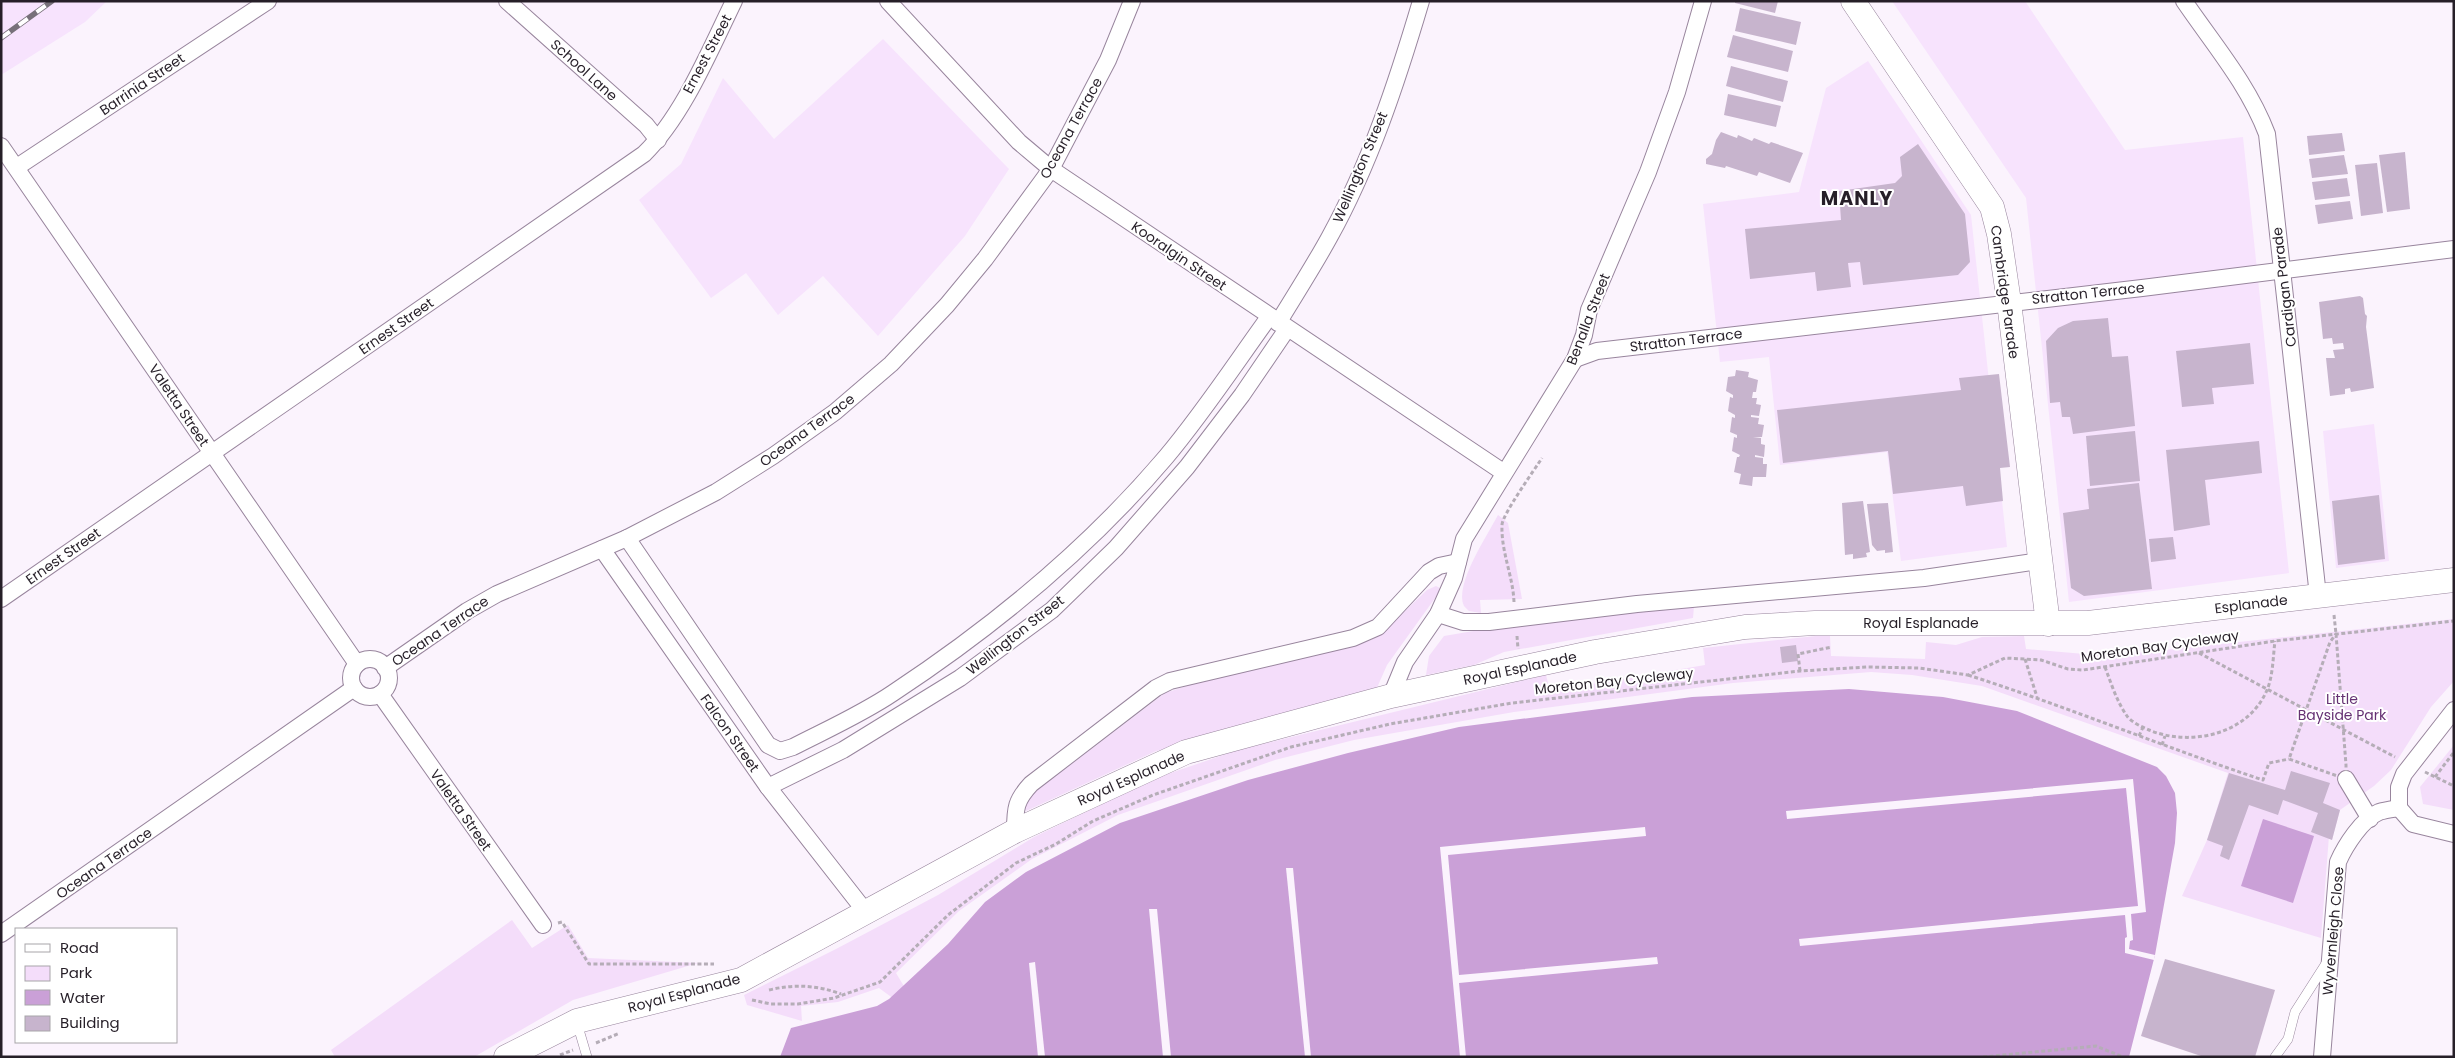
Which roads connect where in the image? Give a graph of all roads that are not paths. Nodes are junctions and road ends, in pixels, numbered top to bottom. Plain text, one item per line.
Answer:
1 (268, 1) edge
2 (506, 1) edge
3 (734, 1) edge
4 (888, 1) edge
5 (1132, 1) edge
6 (1421, 1) edge
7 (1703, 1) edge
8 (1853, 1) edge
9 (2189, 2) edge
10 (658, 140) junction
11 (1, 146) edge
12 (17, 167) junction
13 (1051, 170) junction
14 (2454, 248) edge
15 (2281, 269) junction
16 (2009, 302) junction
17 (1278, 323) junction
18 (1575, 359) junction
19 (212, 453) junction
20 (1503, 472) junction
21 (627, 538) junction
22 (602, 549) junction
23 (2039, 561) junction
24 (1458, 562) junction
25 (2454, 580) edge
26 (2318, 596) junction
27 (1, 599) edge
28 (1438, 614) junction
29 (2048, 624) junction
30 (358, 664) junction
31 (385, 668) junction
32 (354, 688) junction
33 (380, 694) junction
34 (1391, 696) junction
35 (2454, 710) edge
36 (780, 751) joint
37 (2346, 780) road end
38 (768, 788) junction
39 (2399, 808) junction
40 (2370, 818) junction
41 (1015, 831) junction
42 (2454, 834) edge
43 (865, 911) junction
44 (543, 925) road end
45 (1, 934) edge
46 (2330, 958) junction
47 (576, 1021) junction
48 (506, 1057) edge
49 (587, 1057) edge
50 (2275, 1057) edge
51 (2322, 1057) edge

1 - 12 street, Barrinia Street
2 - 10 street, School Lane
3 - 10 street, Ernest Street
4 - 13 street, Kooralgin Street
5 - 13 street, Oceana Terrace
6 - 17 street, Wellington Street
7 - 18 street, Benalla Street
8 - 16 street, Cambridge Parade
9 - 15 street, Cardigan Parade
10 - 19 street, Ernest Street
11 - 12 street, Valetta Street
12 - 19 street, Valetta Street
13 - 17 street, Kooralgin Street
13 - 21 street, Oceana Terrace
14 - 15 street, Stratton Terrace
15 - 16 street, Stratton Terrace
15 - 26 street, Cardigan Parade
16 - 18 street, Stratton Terrace
16 - 23 street, Cambridge Parade
17 - 20 street, Kooralgin Street
17 - 36 street, Wellington Street
17 - 38 street, Wellington Street
18 - 20 street, Benalla Street
19 - 27 street, Ernest Street
19 - 30 street, Valetta Street
20 - 24 street, Benalla Street
21 - 22 street, Oceana Terrace
21 - 36 street, Falcon Street
22 - 31 street, Oceana Terrace
22 - 38 street, Falcon Street
23 - 28 street
23 - 29 street, Cambridge Parade
24 - 28 street, Benalla Street
24 - 41 street
25 - 26 street, Esplanade
26 - 29 street, Esplanade
28 - 34 street, Benalla Street
29 - 34 street, Royal Esplanade
30 - 31 street
30 - 32 street
31 - 33 street
32 - 33 street
32 - 45 street, Oceana Terrace
33 - 44 street, Valetta Street
34 - 41 street, Royal Esplanade
35 - 39 street
37 - 40 street
38 - 43 street, Falcon Street
39 - 40 street, Wyvernleigh Close
39 - 42 street
40 - 46 street, Wyvernleigh Close
41 - 43 street, Royal Esplanade
43 - 47 street, Royal Esplanade
46 - 50 lane
46 - 51 street, Wyvernleigh Close
47 - 48 street, Royal Esplanade
47 - 49 lane

